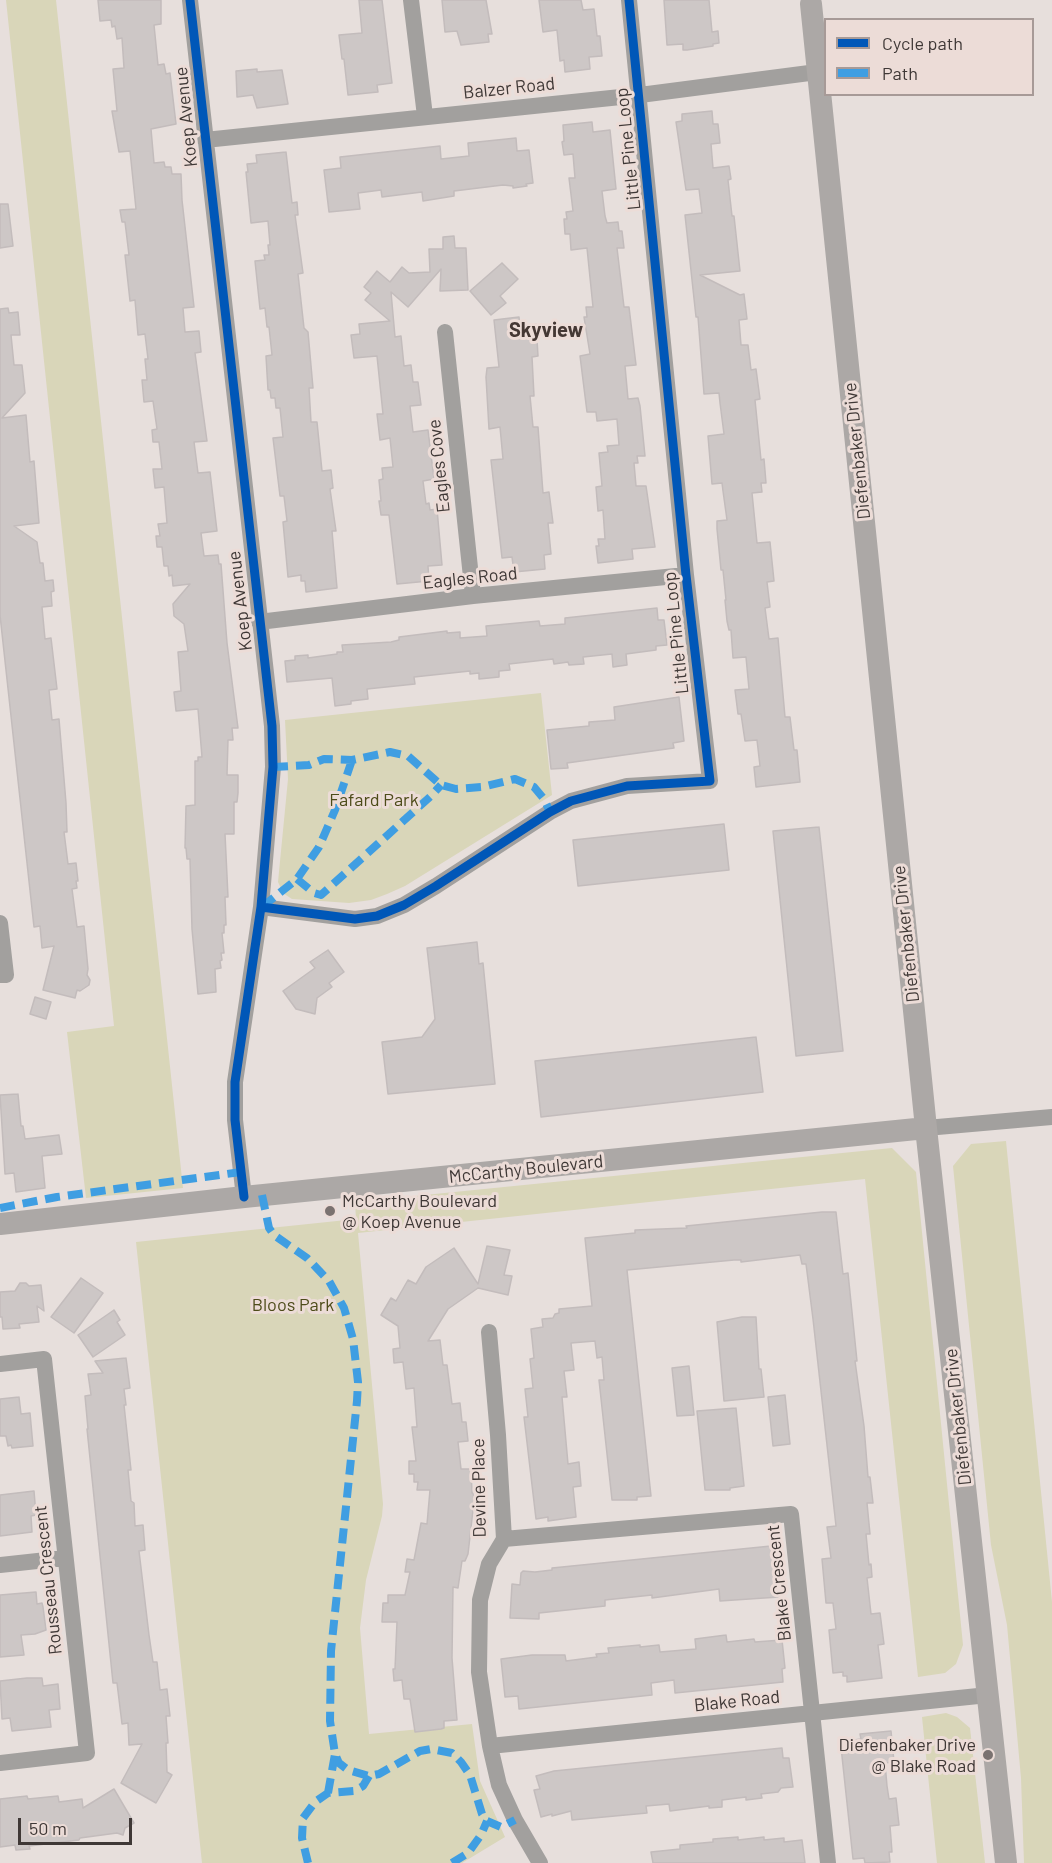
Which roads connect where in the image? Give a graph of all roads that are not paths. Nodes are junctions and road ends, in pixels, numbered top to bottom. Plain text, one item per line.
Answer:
1 (190, 0) edge
2 (411, 0) edge
3 (629, 0) edge
4 (811, 4) dead end
5 (817, 72) junction
6 (640, 95) junction
7 (425, 116) junction
8 (205, 140) junction
9 (445, 332) dead end
10 (686, 575) junction
11 (473, 596) junction
12 (259, 622) junction
13 (261, 907) junction
14 (0, 923) edge
15 (0, 975) edge
16 (1052, 1117) edge
17 (926, 1128) junction
18 (244, 1197) junction
19 (0, 1224) edge
20 (489, 1332) dead end
21 (0, 1364) edge
22 (504, 1539) junction
23 (64, 1558) junction
24 (0, 1565) edge
25 (988, 1695) junction
26 (813, 1713) junction
27 (490, 1746) junction
28 (0, 1763) edge
29 (540, 1863) edge
30 (828, 1863) edge
31 (1006, 1863) edge

1 - 8 street, Koep Avenue
2 - 7 street
3 - 6 street, Little Pine Loop
4 - 5 main road, Diefenbaker Drive
5 - 6 street, Balzer Road
5 - 17 main road, Diefenbaker Drive
6 - 7 street, Balzer Road
6 - 10 street, Little Pine Loop
7 - 8 street, Balzer Road
8 - 12 street, Koep Avenue
9 - 11 street, Eagles Cove
10 - 11 street, Eagles Road
10 - 13 street, Little Pine Loop
11 - 12 street, Eagles Road
12 - 13 street, Koep Avenue
13 - 18 street, Koep Avenue
14 - 15 street
16 - 17 street, McCarthy Boulevard
17 - 18 main road, McCarthy Boulevard
17 - 25 main road, Diefenbaker Drive
18 - 19 main road, McCarthy Boulevard
20 - 22 street, Devine Place
21 - 23 street, Rousseau Crescent
22 - 26 street, Blake Crescent
22 - 27 street, Devine Place
23 - 24 street
23 - 28 street, Rousseau Crescent
25 - 26 street, Blake Road
25 - 31 main road, Diefenbaker Drive
26 - 27 street, Blake Road
26 - 30 street, Blake Crescent
27 - 29 street, Devine Place

